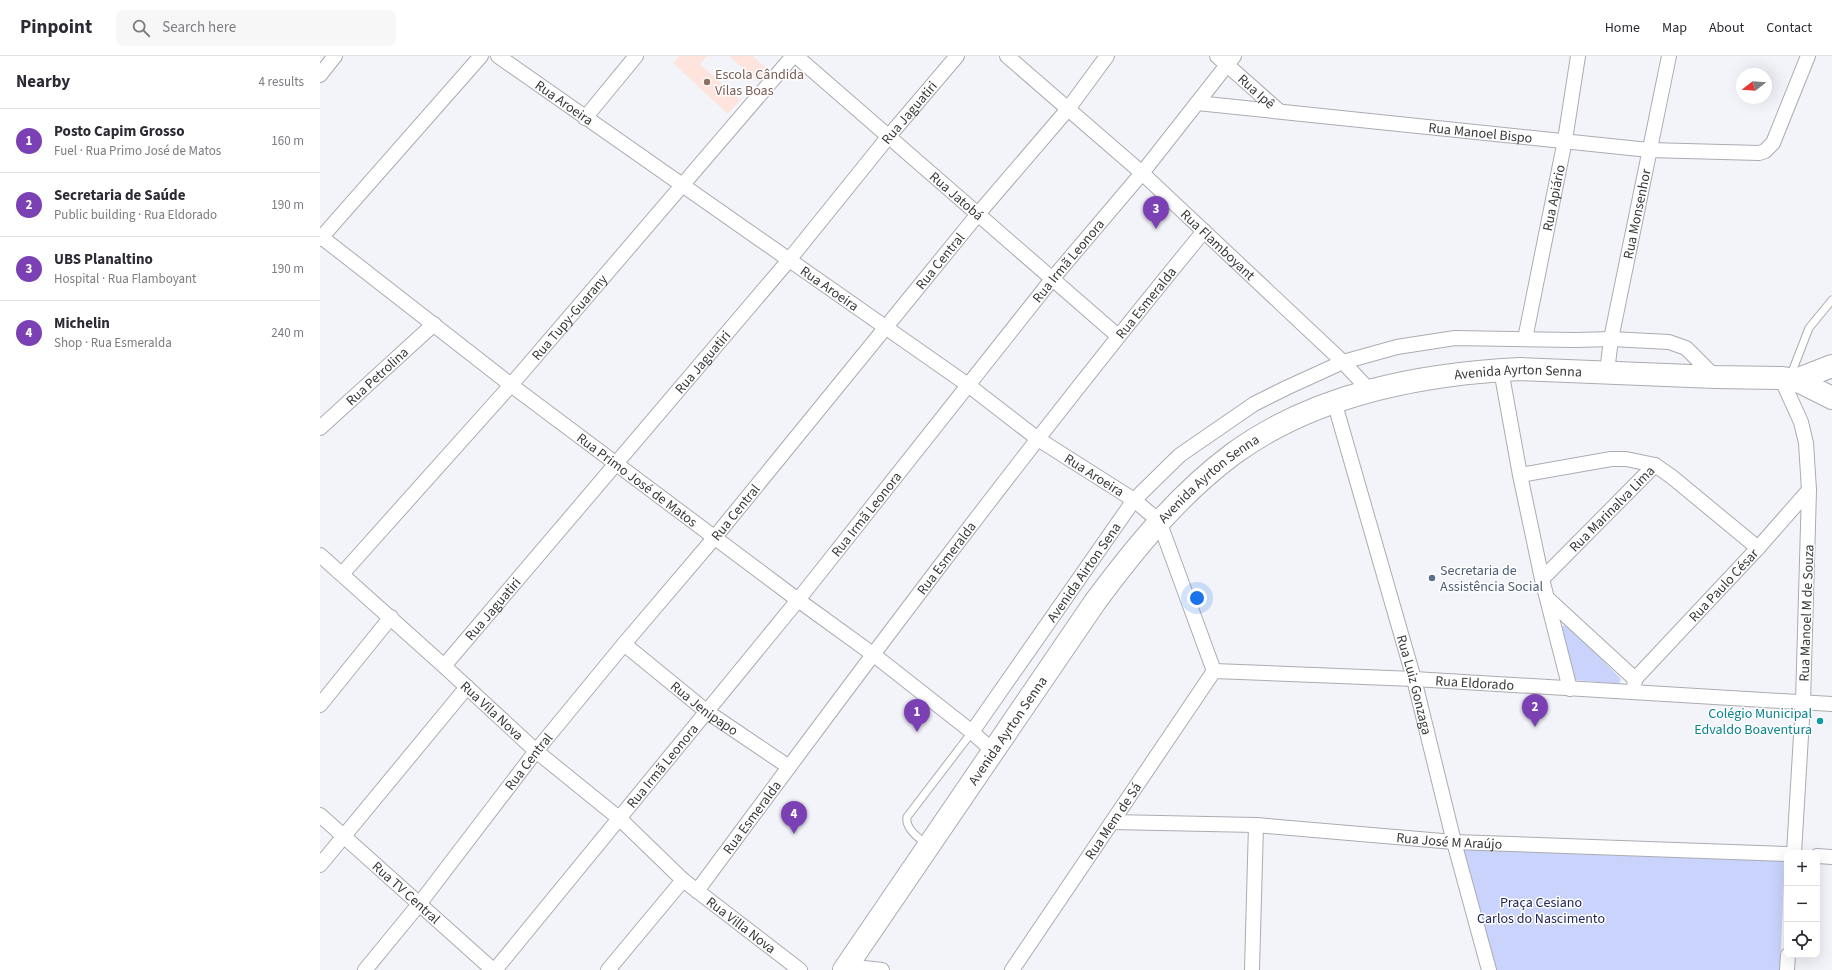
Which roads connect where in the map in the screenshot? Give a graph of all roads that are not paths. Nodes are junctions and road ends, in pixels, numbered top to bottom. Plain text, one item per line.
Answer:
1 (336, 56) edge
2 (481, 56) edge
3 (498, 56) edge
4 (636, 56) edge
5 (794, 56) edge
6 (957, 56) edge
7 (1007, 56) edge
8 (1107, 56) edge
9 (1578, 56) edge
10 (1669, 56) edge
11 (1808, 56) edge
12 (1226, 59) edge
13 (320, 74) edge
14 (1197, 103) junction
15 (1068, 109) junction
16 (1279, 111) junction
17 (585, 118) junction
18 (889, 136) junction
19 (1565, 140) junction
20 (1649, 150) junction
21 (1142, 173) junction
22 (682, 186) junction
23 (978, 214) junction
24 (1204, 231) junction
25 (321, 237) edge
26 (789, 260) junction
27 (1053, 278) junction
28 (1832, 300) edge
29 (434, 324) junction
30 (886, 328) junction
31 (1118, 336) junction
32 (1525, 339) junction
33 (1611, 339) junction
34 (1343, 362) junction
35 (1832, 366) edge
36 (1501, 370) junction
37 (1607, 372) junction
38 (1715, 377) junction
39 (1789, 379) junction
40 (511, 385) junction
41 (968, 385) junction
42 (1370, 392) junction
43 (1832, 398) edge
44 (1334, 401) junction
45 (320, 428) edge
46 (1038, 439) junction
47 (617, 464) junction
48 (1655, 465) junction
49 (1520, 475) junction
50 (1810, 490) junction
51 (1134, 500) junction
52 (1160, 521) junction
53 (714, 537) junction
54 (1758, 548) junction
55 (320, 556) edge
56 (342, 574) junction
57 (1542, 579) junction
58 (1548, 599) junction
59 (798, 600) junction
60 (391, 617) junction
61 (624, 644) junction
62 (874, 655) junction
63 (444, 666) junction
64 (1214, 671) junction
65 (1414, 679) junction
66 (1634, 685) junction
67 (467, 687) junction
68 (1570, 690) junction
69 (1803, 702) junction
70 (1832, 704) edge
71 (320, 705) edge
72 (706, 710) junction
73 (972, 732) junction
74 (536, 751) junction
75 (993, 752) junction
76 (789, 767) junction
77 (320, 815) edge
78 (620, 819) junction
79 (1112, 822) junction
80 (1256, 825) junction
81 (345, 836) junction
82 (1454, 842) junction
83 (928, 847) junction
84 (1794, 850) edge
85 (1784, 854) edge
86 (1820, 856) edge
87 (1832, 856) edge
88 (320, 865) edge
89 (683, 880) junction
90 (697, 891) junction
91 (420, 903) junction
92 (1788, 958) edge
93 (845, 968) edge
94 (365, 970) edge
95 (494, 970) edge
96 (608, 970) edge
97 (800, 970) edge
98 (882, 970) edge
99 (1012, 970) edge
100 (1252, 970) edge
101 (1489, 970) edge
102 (1787, 970) edge

1 - 13 street
2 - 25 street
3 - 17 street, Rua Aroeira
4 - 17 street
5 - 18 street, Rua Jatobá
5 - 22 street, Rua Tupy-Guarany
6 - 18 street, Rua Jaguatiri
7 - 15 street, Rua Flamboyant
8 - 15 street, Rua Central
9 - 19 street, Rua Apiário
10 - 20 street, Rua Monsenhor
11 - 20 street, Rua Manoel Bispo
12 - 14 street, Rua Irmã Leonora
12 - 16 street, Rua Ipê
14 - 16 street, Rua Manoel Bispo
14 - 21 street, Rua Irmã Leonora
15 - 21 street, Rua Flamboyant
15 - 23 street, Rua Central
16 - 19 street, Rua Manoel Bispo
17 - 22 street, Rua Aroeira
18 - 23 street, Rua Jatobá
18 - 26 street, Rua Jaguatiri
19 - 20 street, Rua Manoel Bispo
19 - 32 street, Rua Apiário
20 - 33 street, Rua Monsenhor
21 - 24 street, Rua Flamboyant
21 - 27 street, Rua Irmã Leonora
22 - 26 street, Rua Aroeira
22 - 40 street, Rua Tupy-Guarany
23 - 27 street, Rua Jatobá
23 - 30 street, Rua Central
24 - 31 street, Rua Esmeralda
24 - 34 street, Rua Flamboyant
25 - 29 street, Rua Primo José de Matos
26 - 30 street, Rua Aroeira
26 - 47 street, Rua Jaguatiri
27 - 31 street, Rua Jatobá
27 - 41 street, Rua Irmã Leonora
28 - 39 lane
29 - 40 street, Rua Primo José de Matos
29 - 45 street, Rua Petrolina
30 - 41 street, Rua Aroeira
30 - 53 street, Rua Central
31 - 46 street, Rua Esmeralda
32 - 33 street, Avenida Airton Sena
32 - 34 street, Avenida Airton Sena
33 - 37 street, Rua Monsenhor
33 - 38 street, Avenida Airton Sena
34 - 42 street, Rua Flamboyant
34 - 51 street, Avenida Airton Sena
35 - 39 highway, Avenida Ayrton Senna
36 - 37 highway, Avenida Ayrton Senna
36 - 42 highway, Avenida Ayrton Senna
36 - 49 street
37 - 38 highway, Avenida Ayrton Senna
38 - 39 highway, Avenida Ayrton Senna
39 - 43 highway, Avenida Ayrton Senna
39 - 50 street, Rua Manoel M de Souza
40 - 47 street, Rua Primo José de Matos
40 - 56 street, Rua Tupy-Guarany
41 - 46 street, Rua Aroeira
41 - 59 street, Rua Irmã Leonora
42 - 44 highway, Avenida Ayrton Senna
44 - 52 highway, Avenida Ayrton Senna
44 - 65 street, Rua Luiz Gonzaga
46 - 51 street, Rua Aroeira
46 - 62 street, Rua Esmeralda
47 - 53 street, Rua Primo José de Matos
47 - 63 street, Rua Jaguatiri
48 - 49 street
48 - 54 street, Rua Marinalva Lima
48 - 57 street, Rua Marinalva Lima
49 - 57 street
50 - 54 street, Rua Paulo César
50 - 69 street, Rua Manoel M de Souza
51 - 52 street, Rua Aroeira
51 - 73 street, Avenida Airton Sena
52 - 64 street
52 - 75 highway, Avenida Ayrton Senna
53 - 59 street, Rua Primo José de Matos
53 - 61 street, Rua Central
54 - 66 street, Rua Paulo César
55 - 56 street, Rua Vila Nova
56 - 60 street, Rua Vila Nova
57 - 58 street
58 - 66 street
58 - 68 street
59 - 62 street, Rua Primo José de Matos
59 - 72 street, Rua Irmã Leonora
60 - 63 street, Rua Vila Nova
60 - 71 street
61 - 72 street, Rua Jenipapo
61 - 74 street, Rua Central
62 - 73 street, Rua Primo José de Matos
62 - 76 street, Rua Esmeralda
63 - 67 street, Rua Vila Nova
64 - 65 street, Rua Eldorado
64 - 79 street, Rua Mem de Sá
65 - 68 street, Rua Eldorado
65 - 82 street, Rua Luiz Gonzaga
66 - 68 street, Rua Eldorado
66 - 69 street, Rua Eldorado
67 - 74 street, Rua Vila Nova
67 - 81 street
69 - 70 street, Rua Eldorado
69 - 84 street, Rua Manoel M de Souza
72 - 76 street, Rua Jenipapo
72 - 78 street, Rua Irmã Leonora
73 - 75 street, Rua Primo José de Matos
73 - 83 lane, Avenida Airton Sena
74 - 78 street, Rua Vila Nova
74 - 91 street, Rua Central
75 - 83 highway, Avenida Ayrton Senna
76 - 90 street, Rua Esmeralda
77 - 81 street, Rua TV Central
78 - 89 street, Rua Vila Nova
78 - 95 street, Rua Irmã Leonora
79 - 80 street, Rua José M Araújo
79 - 99 street, Rua Mem de Sá
80 - 82 street, Rua José M Araújo
80 - 100 street
81 - 88 street
81 - 91 street, Rua TV Central
82 - 85 street, Rua José M Araújo
82 - 101 street, Rua Luiz Gonzaga
83 - 93 highway, Avenida Ayrton Senna
86 - 87 street
89 - 90 street, Rua Villa Nova
89 - 96 street
90 - 97 street, Rua Villa Nova
91 - 94 street, Rua Central
91 - 95 street, Rua TV Central
92 - 102 street
93 - 98 street

